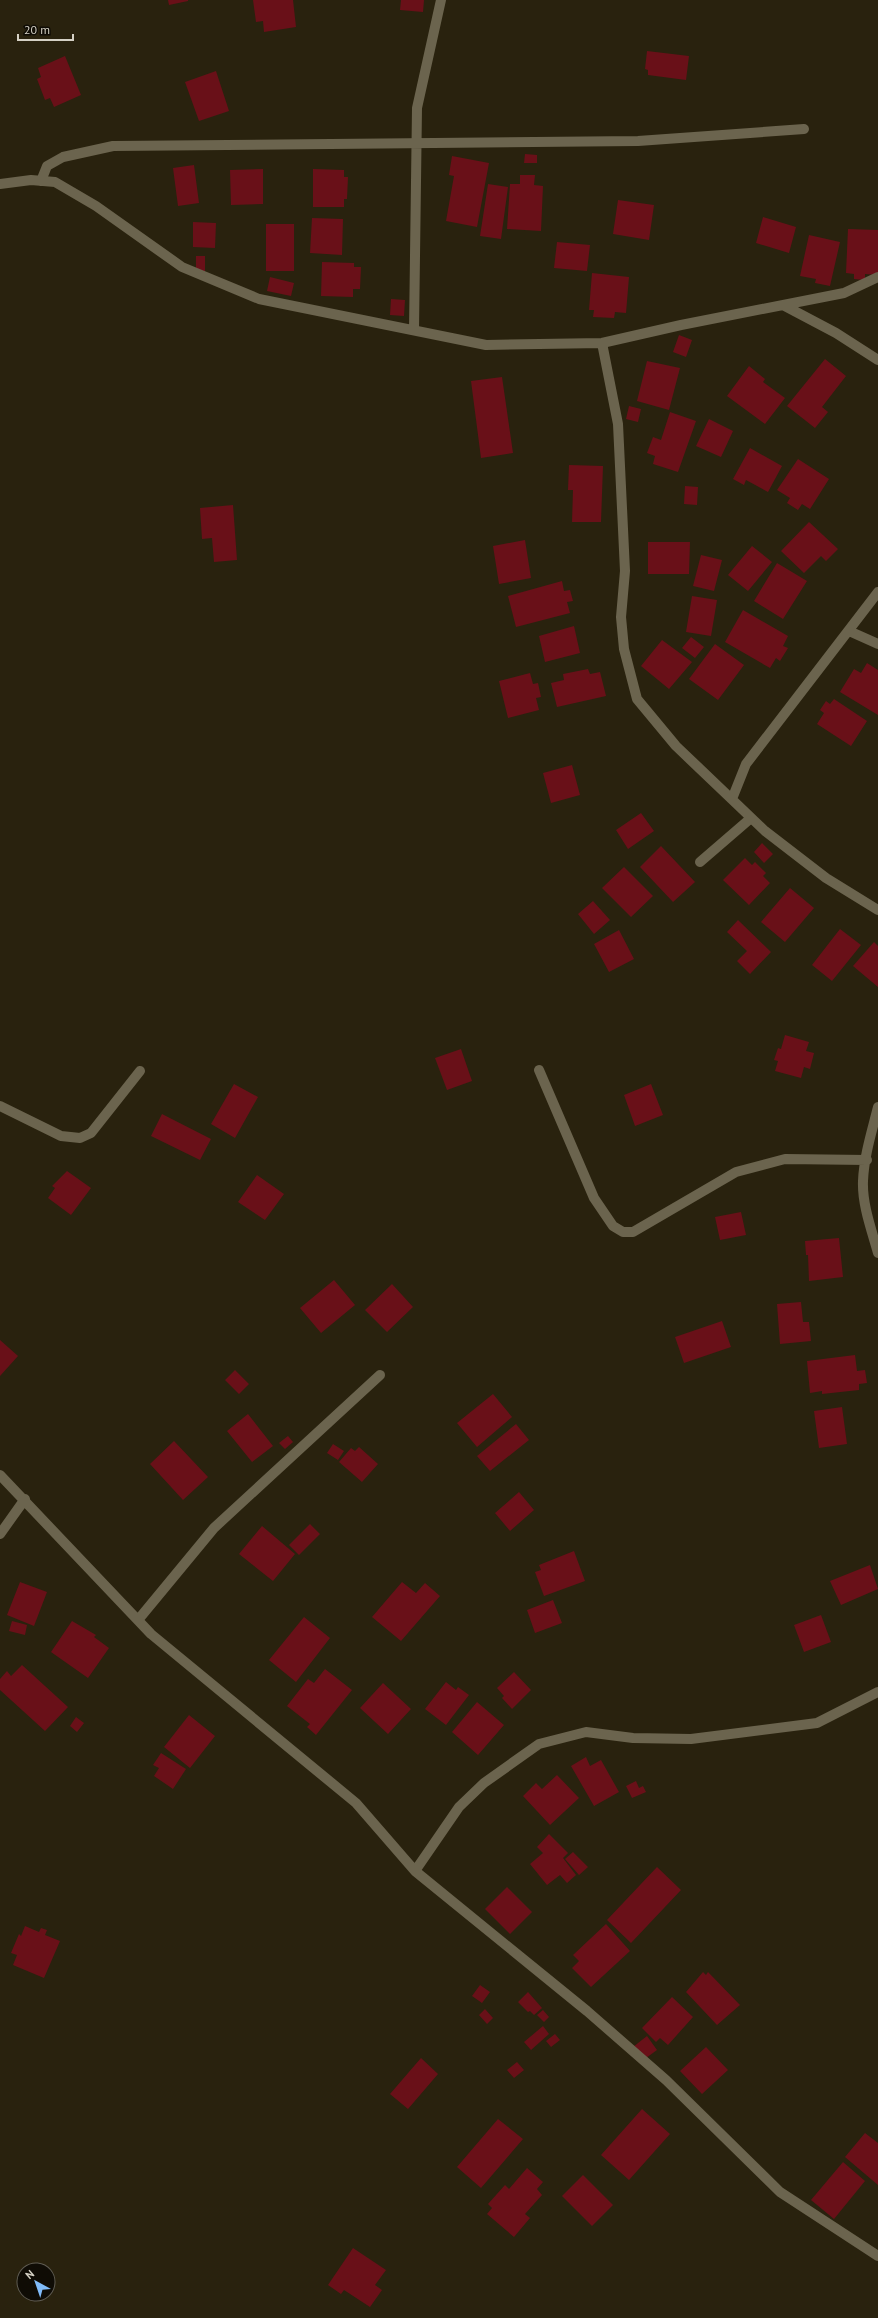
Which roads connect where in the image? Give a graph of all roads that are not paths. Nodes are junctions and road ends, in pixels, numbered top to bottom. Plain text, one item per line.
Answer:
1 (441, 0) edge
2 (804, 129) dead end
3 (417, 143) junction
4 (41, 181) junction
5 (0, 184) edge
6 (878, 277) edge
7 (784, 305) junction
8 (414, 330) junction
9 (602, 343) junction
10 (878, 360) edge
11 (878, 592) edge
12 (849, 631) junction
13 (878, 644) edge
14 (732, 799) junction
15 (751, 818) junction
16 (700, 862) dead end
17 (878, 910) edge
18 (540, 1070) dead end
19 (140, 1071) dead end
20 (0, 1106) edge
21 (878, 1108) edge
22 (866, 1160) junction
23 (878, 1254) edge
24 (380, 1375) dead end
25 (0, 1475) edge
26 (25, 1500) junction
27 (0, 1534) edge
28 (138, 1620) junction
29 (878, 1692) edge
30 (415, 1871) junction
31 (878, 2256) edge

1 - 3 street
2 - 3 street
3 - 4 street
3 - 8 street
4 - 5 street
4 - 8 street
6 - 7 street
7 - 9 street
7 - 10 street
8 - 9 street
9 - 14 street
11 - 12 street
12 - 13 street
12 - 14 street
14 - 15 street
15 - 16 street
15 - 17 street
18 - 22 street
19 - 20 street
21 - 22 street
22 - 23 street
24 - 28 street
25 - 26 street
26 - 27 street
26 - 28 street
28 - 30 street
29 - 30 street
30 - 31 street

